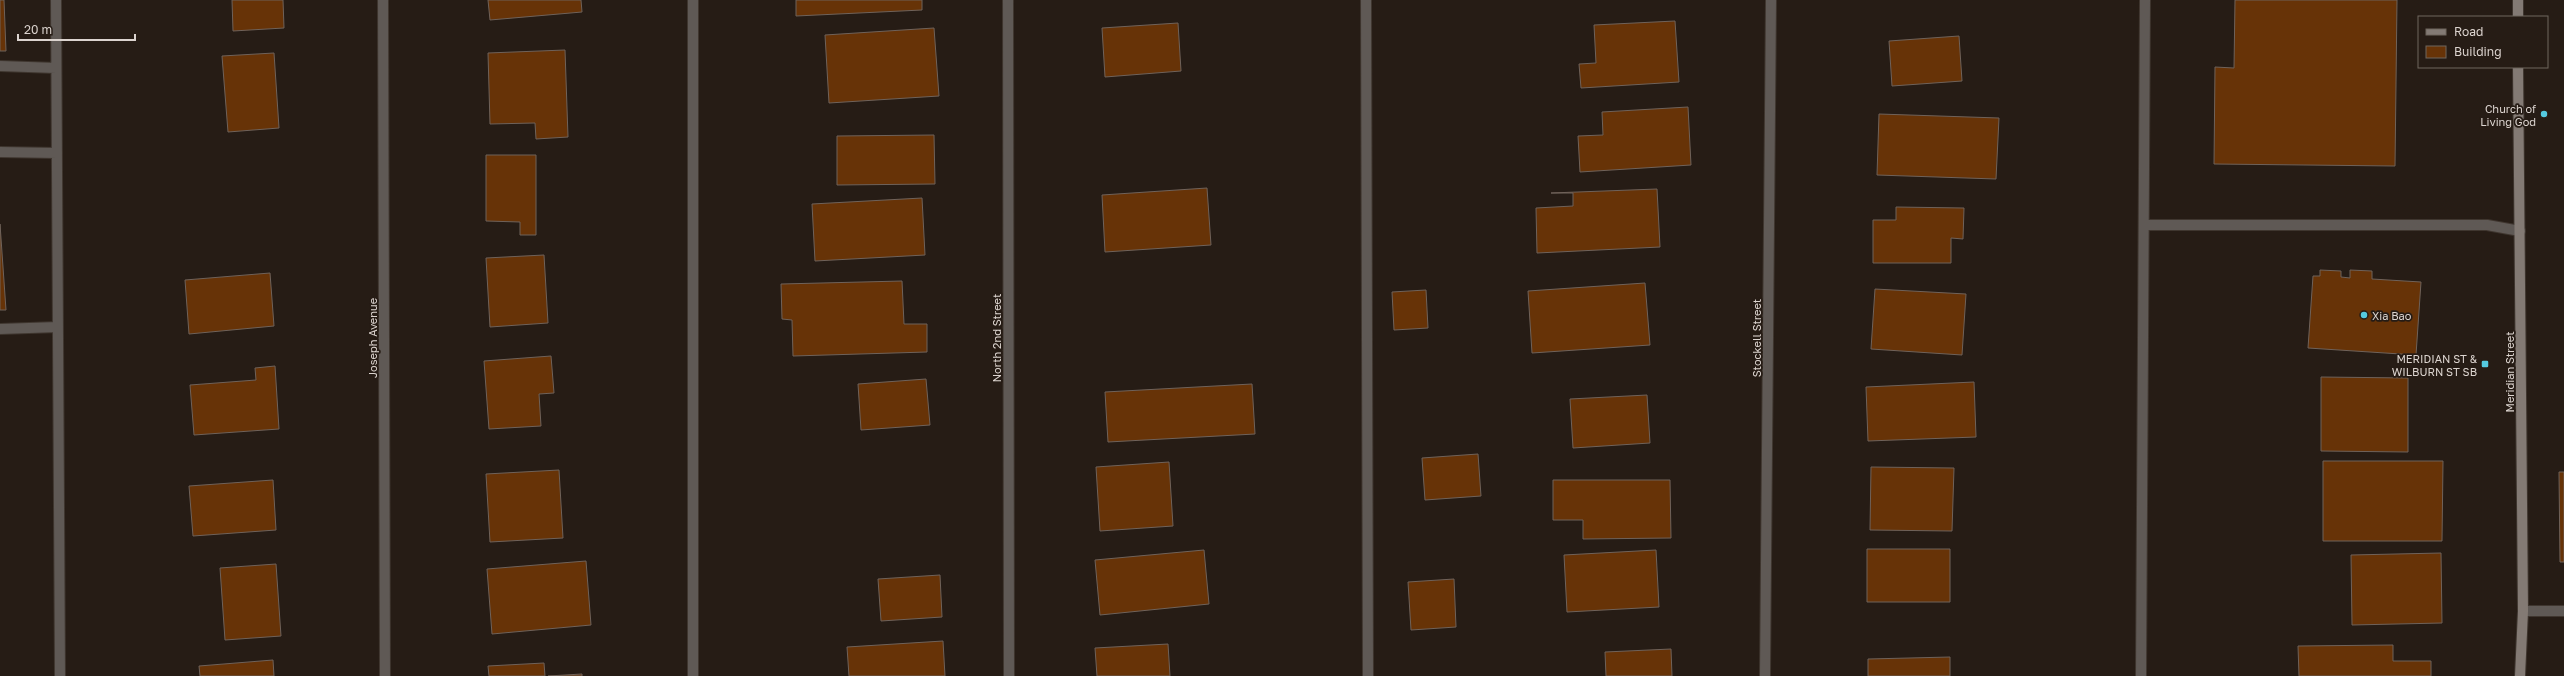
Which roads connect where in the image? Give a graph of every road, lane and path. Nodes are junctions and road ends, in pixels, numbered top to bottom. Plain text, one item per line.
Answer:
1 (56, 0) edge
2 (382, 0) edge
3 (694, 0) edge
4 (1008, 0) edge
5 (1366, 0) edge
6 (1771, 0) edge
7 (2146, 0) edge
8 (2518, 0) edge
9 (2518, 16) edge
10 (0, 66) edge
11 (56, 68) junction
12 (2518, 68) edge
13 (0, 152) edge
14 (57, 152) junction
15 (2144, 225) junction
16 (2520, 230) junction
17 (58, 327) junction
18 (0, 329) edge
19 (2523, 611) junction
20 (2564, 611) edge
21 (60, 676) edge
22 (385, 676) edge
23 (693, 676) edge
24 (1009, 676) edge
25 (1368, 676) edge
26 (1765, 676) edge
27 (2141, 676) edge
28 (2520, 676) edge

1 - 11 street
2 - 22 street, Joseph Avenue
3 - 23 street
4 - 24 street, North 2nd Street
5 - 25 street
6 - 26 street, Stockell Street
7 - 15 street
8 - 9 street
10 - 11 street
11 - 14 street
12 - 16 street, Meridian Street
13 - 14 street
14 - 17 street
15 - 16 street
15 - 27 street
16 - 19 street, Meridian Street
17 - 18 street
17 - 21 street
19 - 20 street
19 - 28 street, Meridian Street

